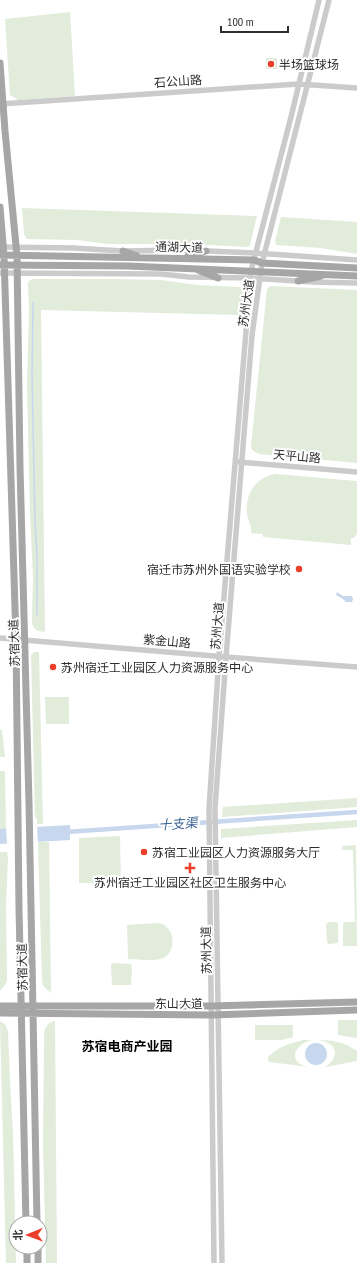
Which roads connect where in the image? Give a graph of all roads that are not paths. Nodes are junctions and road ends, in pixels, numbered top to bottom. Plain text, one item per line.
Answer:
1 (319, 0) edge
2 (329, 0) edge
3 (0, 63) edge
4 (298, 84) junction
5 (308, 84) junction
6 (357, 88) edge
7 (2, 104) edge
8 (0, 207) edge
9 (2, 248) edge
10 (16, 248) junction
11 (123, 251) junction
12 (206, 251) junction
13 (265, 253) junction
14 (2, 256) edge
15 (17, 256) junction
16 (254, 256) junction
17 (143, 258) junction
18 (180, 258) junction
19 (357, 260) edge
20 (262, 263) junction
21 (2, 265) edge
22 (17, 265) junction
23 (192, 268) junction
24 (357, 268) edge
25 (261, 271) junction
26 (2, 273) edge
27 (17, 273) junction
28 (251, 274) junction
29 (329, 274) junction
30 (357, 276) edge
31 (218, 278) junction
32 (260, 279) junction
33 (298, 281) junction
34 (357, 283) edge
35 (235, 460) junction
36 (242, 461) junction
37 (357, 471) edge
38 (0, 638) edge
39 (16, 640) junction
40 (25, 641) junction
41 (219, 657) junction
42 (226, 657) junction
43 (357, 667) edge
44 (212, 808) junction
45 (357, 1002) edge
46 (0, 1006) edge
47 (215, 1006) junction
48 (21, 1010) junction
49 (33, 1010) junction
50 (357, 1010) edge
51 (0, 1013) edge
52 (215, 1014) junction
53 (26, 1215) edge
54 (37, 1215) edge
55 (214, 1263) edge
56 (222, 1263) edge

1 - 4 street, 苏州大道
2 - 5 street, 苏州大道
3 - 7 main road, 苏宿大道
4 - 5 street, 石公山路
4 - 7 street, 石公山路
4 - 16 street, 苏州大道
5 - 6 street, 石公山路
5 - 13 street, 苏州大道
7 - 10 main road, 苏宿大道
8 - 9 main road, 苏宿大道
9 - 10 street
9 - 14 main road, 苏宿大道
10 - 11 street
10 - 15 main road, 苏宿大道
11 - 12 street
11 - 17 main road
12 - 16 street
12 - 18 main road
13 - 16 street
13 - 19 street
13 - 20 street, 苏州大道
14 - 15 main road, 通湖大道
14 - 21 main road, 苏宿大道
15 - 17 main road, 通湖大道
15 - 22 main road, 苏宿大道
16 - 18 main road, 通湖大道
16 - 20 main road, 通湖大道
16 - 28 street, 苏州大道
17 - 18 main road, 通湖大道
20 - 24 main road, 通湖大道
20 - 25 street, 苏州大道
21 - 22 main road, 通湖大道
21 - 26 main road, 苏宿大道
22 - 23 main road, 通湖大道
22 - 27 main road, 苏宿大道
23 - 28 main road, 通湖大道
23 - 31 main road
25 - 28 main road, 通湖大道
25 - 29 main road, 通湖大道
25 - 32 street, 苏州大道
26 - 27 street
26 - 39 main road, 苏宿大道
27 - 31 street
27 - 40 main road, 苏宿大道
28 - 31 street
28 - 32 street
28 - 35 street, 苏州大道
29 - 30 main road, 通湖大道
29 - 33 main road
32 - 33 street
32 - 36 street, 苏州大道
33 - 34 street
35 - 36 street, 天平山路
35 - 41 street, 苏州大道
36 - 37 street, 天平山路
36 - 42 street, 苏州大道
38 - 39 street, 紫金山路
39 - 40 street, 紫金山路
39 - 48 main road, 苏宿大道
40 - 41 street, 紫金山路
40 - 49 main road, 苏宿大道
41 - 42 street, 紫金山路
41 - 44 street, 苏州大道
42 - 43 street, 紫金山路
42 - 44 street, 苏州大道
44 - 47 street, 苏州大道
44 - 47 street, 苏州大道
45 - 47 main road, 东山大道
46 - 48 main road, 东山大道
47 - 49 main road, 东山大道
47 - 52 street, 苏州大道
48 - 49 main road, 东山大道
48 - 51 main road, 东山大道
48 - 53 main road, 苏宿大道
49 - 52 main road, 东山大道
49 - 54 main road, 苏宿大道
50 - 52 main road, 东山大道
52 - 55 street, 苏州大道
52 - 56 street, 苏州大道

